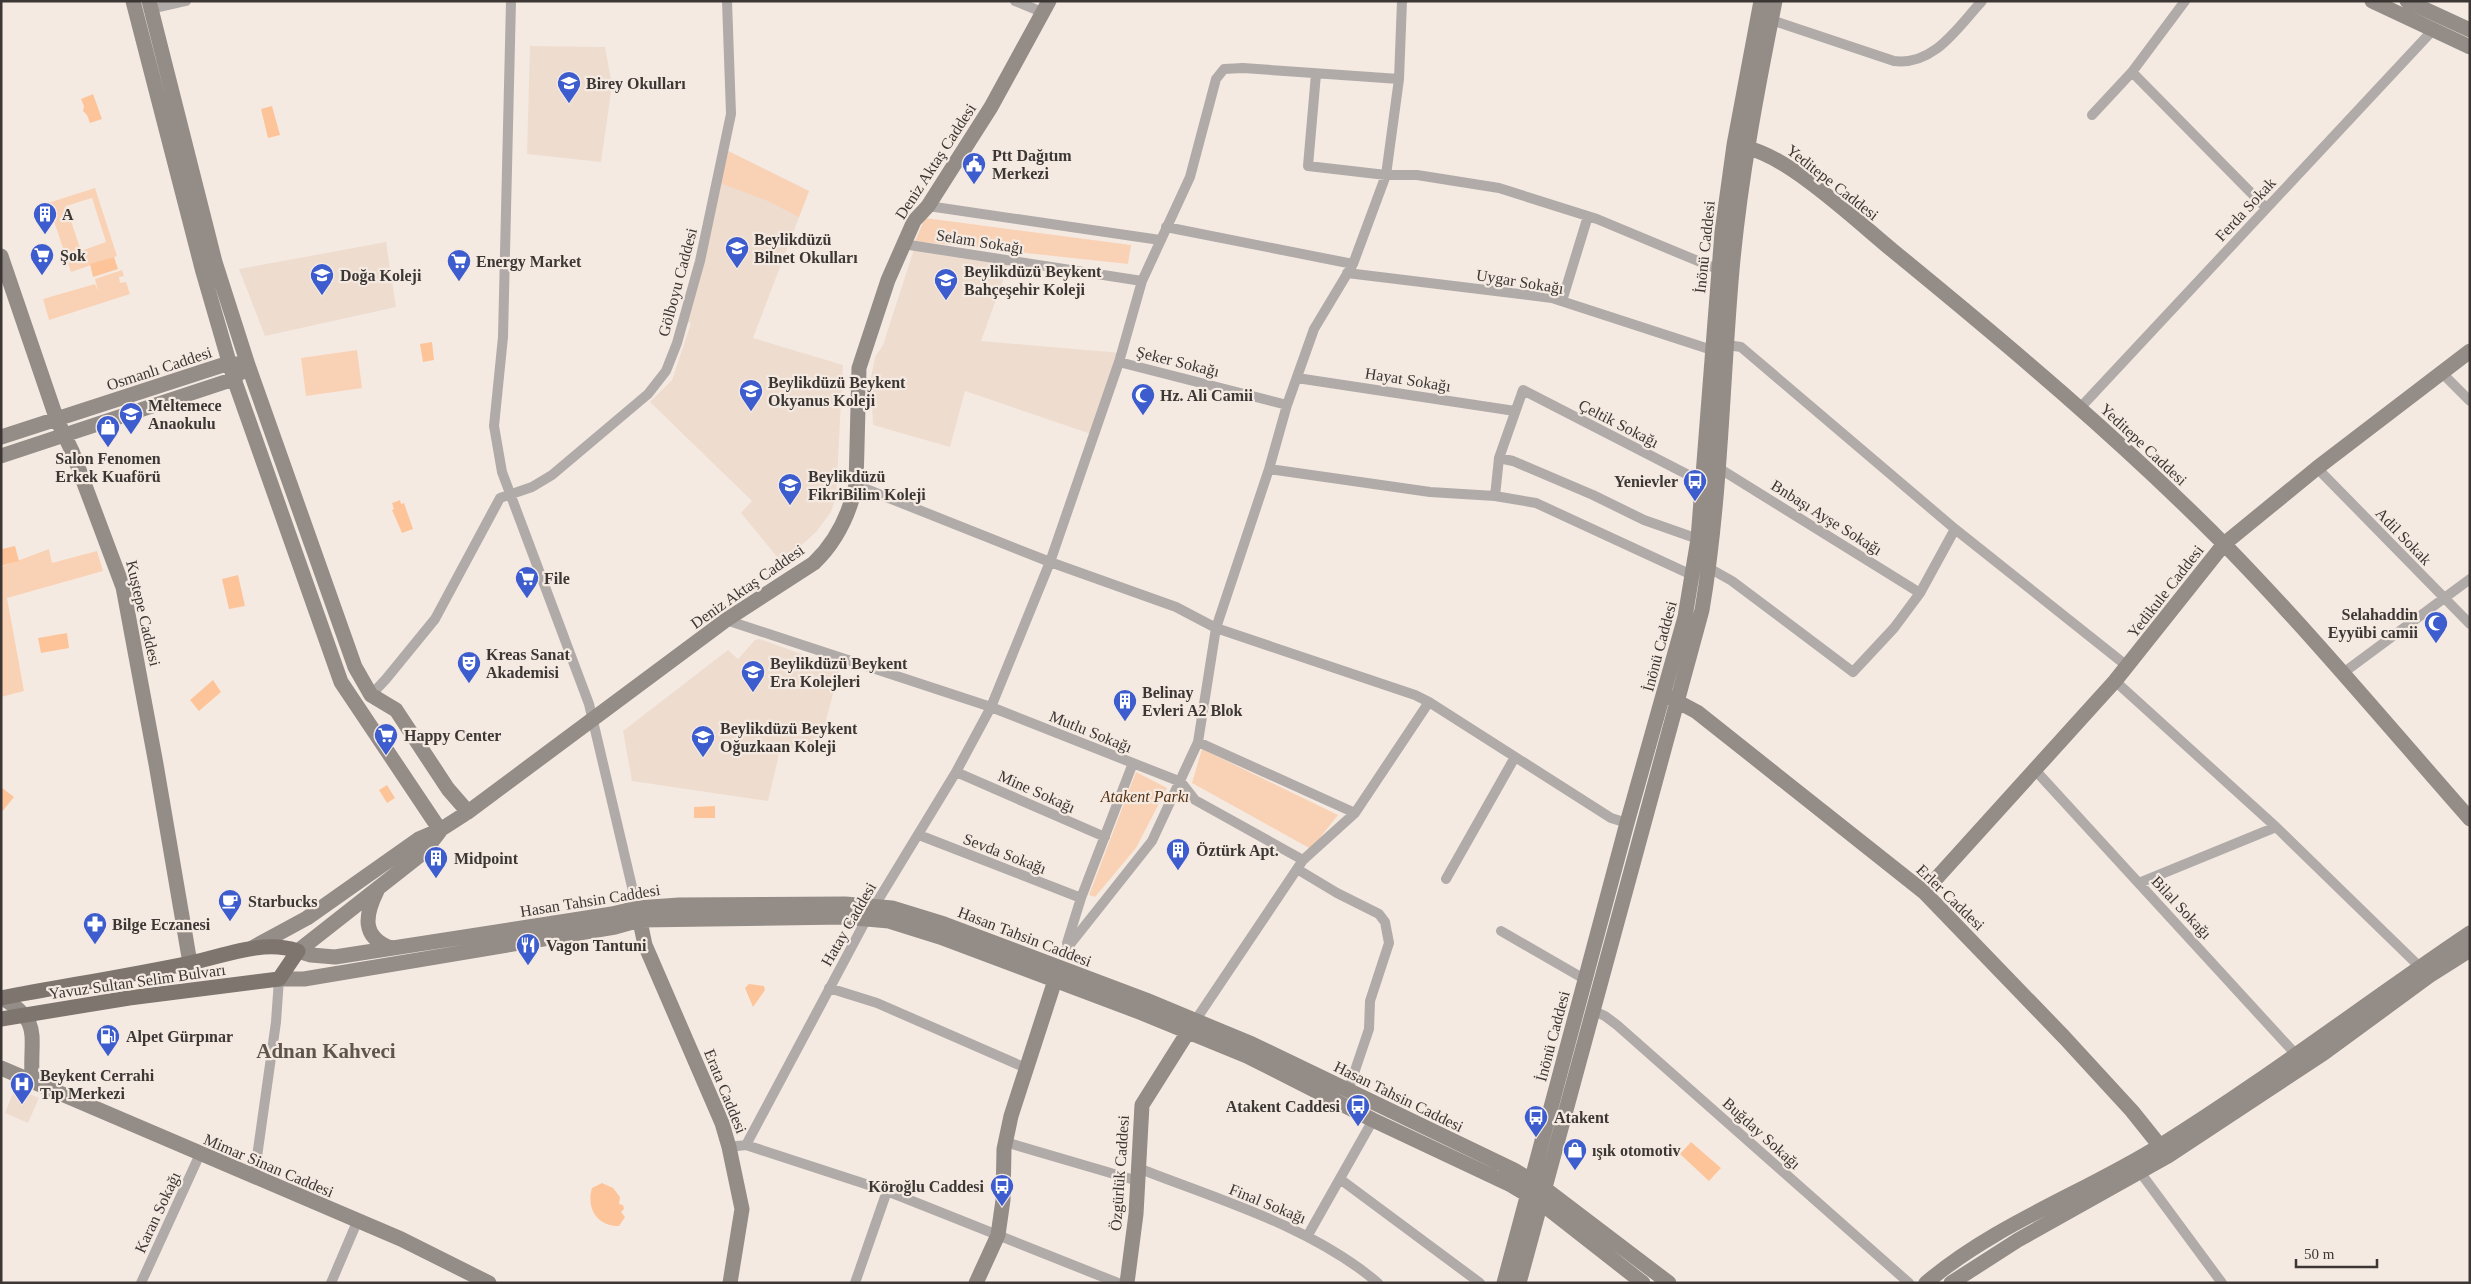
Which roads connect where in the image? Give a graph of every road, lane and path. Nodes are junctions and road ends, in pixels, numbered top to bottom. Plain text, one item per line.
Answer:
1 (186, 1) edge
2 (512, 1) edge
3 (727, 1) edge
4 (1015, 1) edge
5 (1402, 1) edge
6 (1760, 1) edge
7 (1774, 1) edge
8 (1982, 1) edge
9 (2185, 1) edge
10 (2372, 1) edge
11 (2407, 1) edge
12 (150, 5) edge
13 (135, 7) edge
14 (1046, 7) edge
15 (1764, 18) junction
16 (2433, 30) junction
17 (2470, 30) edge
18 (2470, 47) edge
19 (2132, 72) junction
20 (1316, 74) junction
21 (1399, 79) junction
22 (1751, 87) junction
23 (2092, 115) dead end
24 (1747, 148) junction
25 (1386, 175) junction
26 (1734, 194) junction
27 (928, 206) junction
28 (2266, 208) junction
29 (1588, 216) junction
30 (1166, 227) junction
31 (1160, 240) junction
32 (903, 244) junction
33 (1, 256) edge
34 (1350, 269) junction
35 (1725, 270) junction
36 (1142, 281) junction
37 (1562, 301) junction
38 (1720, 348) junction
39 (2470, 351) edge
40 (1119, 362) junction
41 (230, 363) junction
42 (248, 365) junction
43 (2442, 373) junction
44 (1297, 378) junction
45 (234, 379) junction
46 (2470, 401) edge
47 (1287, 405) junction
48 (2080, 408) junction
49 (1515, 411) junction
50 (57, 420) junction
51 (1, 436) edge
52 (65, 436) junction
53 (1, 456) edge
54 (1499, 458) junction
55 (1718, 467) junction
56 (2317, 468) junction
57 (1268, 469) junction
58 (1702, 482) junction
59 (1717, 484) junction
60 (856, 485) junction
61 (510, 494) junction
62 (1495, 496) junction
63 (1955, 528) junction
64 (1698, 539) junction
65 (2224, 544) junction
66 (1050, 562) junction
67 (1709, 568) junction
68 (1694, 576) junction
69 (2470, 579) edge
70 (1920, 592) junction
71 (2444, 600) junction
72 (726, 620) junction
73 (2470, 624) edge
74 (1216, 628) junction
75 (2127, 666) junction
76 (2342, 673) junction
77 (2115, 681) junction
78 (371, 694) junction
79 (1670, 697) junction
80 (1429, 702) junction
81 (358, 707) junction
82 (991, 707) junction
83 (592, 721) junction
84 (1198, 742) junction
85 (1515, 757) junction
86 (1133, 763) junction
87 (2035, 770) junction
88 (956, 772) junction
89 (1181, 782) junction
90 (468, 812) junction
91 (1355, 813) junction
92 (2470, 819) edge
93 (1634, 826) junction
94 (2276, 827) junction
95 (440, 830) junction
96 (919, 835) junction
97 (1105, 837) junction
98 (1300, 864) junction
99 (1446, 879) dead end
100 (2139, 883) junction
101 (377, 890) junction
102 (1924, 892) junction
103 (1081, 898) junction
104 (870, 913) junction
105 (639, 914) junction
106 (1502, 931) dead end
107 (2470, 933) edge
108 (252, 948) junction
109 (391, 948) junction
110 (2470, 950) edge
111 (298, 952) junction
112 (1064, 952) junction
113 (190, 963) junction
114 (2424, 972) junction
115 (1057, 974) junction
116 (279, 979) junction
117 (1586, 980) junction
118 (829, 988) junction
119 (2, 998) edge
120 (1592, 1010) junction
121 (25, 1015) junction
122 (1, 1019) edge
123 (1191, 1026) junction
124 (2301, 1060) junction
125 (1026, 1068) junction
126 (6, 1070) edge
127 (33, 1074) junction
128 (1348, 1091) junction
129 (1373, 1120) junction
130 (1005, 1142) junction
131 (746, 1145) junction
132 (729, 1147) junction
133 (2164, 1151) junction
134 (200, 1154) junction
135 (2140, 1172) junction
136 (1138, 1174) junction
137 (254, 1178) junction
138 (1340, 1179) junction
139 (1529, 1187) junction
140 (887, 1191) junction
141 (1543, 1195) junction
142 (357, 1222) junction
143 (998, 1235) junction
144 (1308, 1235) junction
145 (471, 1279) edge
146 (141, 1283) edge
147 (331, 1283) edge
148 (489, 1283) edge
149 (730, 1283) edge
150 (855, 1283) edge
151 (976, 1283) edge
152 (1118, 1283) edge
153 (1126, 1283) edge
154 (1378, 1283) edge
155 (1480, 1283) edge
156 (1504, 1283) edge
157 (1519, 1283) edge
158 (1643, 1283) edge
159 (1669, 1283) edge
160 (1909, 1283) edge
161 (1926, 1283) edge
162 (1951, 1283) edge
163 (2222, 1283) edge

1 - 12 street
2 - 61 street
3 - 61 street, Gölboyu Caddesi
4 - 14 street
5 - 21 street
6 - 15 street
7 - 15 street
8 - 15 street
9 - 19 street
10 - 16 street
11 - 17 street
12 - 13 street
12 - 42 street
13 - 41 street
14 - 27 street, Deniz Aktaş Caddesi
15 - 22 street
16 - 18 street
16 - 28 street, Ferda Sokak
19 - 23 street
19 - 28 street
20 - 21 street
20 - 25 street
20 - 30 street, Hatay Caddesi
21 - 25 street
22 - 24 street
22 - 26 street, İnönü Caddesi
24 - 26 street
24 - 48 street, Yeditepe Caddesi
25 - 29 street
25 - 34 street
26 - 35 street
27 - 31 street
27 - 32 street, Deniz Aktaş Caddesi
28 - 48 street, Ferda Sokak
29 - 35 street
29 - 37 street
30 - 31 street, Hatay Caddesi
30 - 34 street, Uygar Sokağı
31 - 36 street, Hatay Caddesi
32 - 36 street, Selam Sokağı
32 - 60 street, Deniz Aktaş Caddesi
33 - 50 street, Kuştepe Caddesi
34 - 37 street, Uygar Sokağı
34 - 44 street
35 - 38 street
36 - 40 street, Hatay Caddesi
37 - 38 street, Uygar Sokağı
38 - 55 street
38 - 58 street, İnönü Caddesi
38 - 63 street, Uygar Sokağı
39 - 43 street, Yedikule Caddesi
40 - 47 street, Şeker Sokağı
40 - 66 street, Hatay Caddesi
41 - 42 street, Osmanlı Caddesi
41 - 45 street
41 - 50 street, Osmanlı Caddesi
42 - 45 street, Osmanlı Caddesi
42 - 78 street
43 - 46 street
43 - 56 street, Yedikule Caddesi
44 - 47 street
44 - 49 street, Hayat Sokağı
45 - 52 street, Osmanlı Caddesi
45 - 81 street
47 - 57 street
48 - 65 street, Yeditepe Caddesi
49 - 54 street
49 - 58 street, Çeltik Sokağı
50 - 51 street, Osmanlı Caddesi
50 - 52 street, Kuştepe Caddesi
52 - 53 street, Osmanlı Caddesi
52 - 113 street, Kuştepe Caddesi
54 - 62 street
54 - 64 street
55 - 59 street
55 - 70 street, Bnbaşı Ayşe Sokağı
56 - 65 street, Yedikule Caddesi
56 - 71 street, Adil Sokak
57 - 62 street
57 - 74 street
58 - 59 street
58 - 64 street, İnönü Caddesi
59 - 67 street
60 - 66 street
60 - 72 street, Deniz Aktaş Caddesi
61 - 78 street
61 - 83 street
62 - 68 street
63 - 70 street
63 - 75 street, Uygar Sokağı
64 - 68 street, İnönü Caddesi
65 - 75 street, Yedikule Caddesi
65 - 76 street, Yeditepe Caddesi
66 - 74 street
66 - 82 street, Hatay Caddesi
67 - 70 street
67 - 79 street
68 - 79 street, İnönü Caddesi
69 - 71 street
71 - 73 street, Adil Sokak
71 - 76 street
72 - 82 street, Mutlu Sokağı
72 - 83 street, Deniz Aktaş Caddesi
74 - 80 street
74 - 84 street
75 - 77 street, Yedikule Caddesi
76 - 92 street, Yeditepe Caddesi
77 - 87 street, Yedikule Caddesi
77 - 94 street
78 - 81 street
78 - 90 street
79 - 93 street
79 - 102 street, Erler Caddesi
80 - 85 street
80 - 91 street
81 - 95 street
82 - 86 street, Mutlu Sokağı
82 - 88 street, Hatay Caddesi
83 - 90 street, Deniz Aktaş Caddesi
83 - 105 street
84 - 89 street
84 - 91 street
85 - 93 street
85 - 99 street
86 - 89 street, Mutlu Sokağı
86 - 97 street
87 - 100 street, Bilal Sokağı
87 - 102 street, Yedikule Caddesi
88 - 96 street, Hatay Caddesi
88 - 97 street, Mine Sokağı
89 - 98 street
89 - 112 street
90 - 95 street, Deniz Aktaş Caddesi
91 - 98 street
93 - 117 street, İnönü Caddesi
93 - 120 street
94 - 100 street
94 - 114 street
95 - 101 street
95 - 108 street
96 - 103 street, Sevda Sokağı
96 - 104 street, Hatay Caddesi
97 - 103 street
98 - 123 street
98 - 128 street
100 - 124 street, Bilal Sokağı
101 - 109 street
101 - 111 street
102 - 133 street, Erler Caddesi
103 - 112 street
104 - 105 street, Hasan Tahsin Caddesi
104 - 115 street, Hasan Tahsin Caddesi
104 - 118 street, Hatay Caddesi
105 - 109 street, Hasan Tahsin Caddesi
105 - 116 street
105 - 132 street, Erata Caddesi
106 - 117 street
107 - 114 street
108 - 111 main road, Yavuz Sultan Selim Bulvarı
108 - 113 main road, Yavuz Sultan Selim Bulvarı
109 - 111 street, Hasan Tahsin Caddesi
110 - 114 street
111 - 116 main road
112 - 115 street
113 - 119 main road, Yavuz Sultan Selim Bulvarı
114 - 124 street
115 - 123 street, Hasan Tahsin Caddesi
115 - 125 street
116 - 121 main road, Yavuz Sultan Selim Bulvarı
116 - 137 street
117 - 139 street, İnönü Caddesi
118 - 125 street
118 - 131 street, Hatay Caddesi
119 - 121 street
120 - 141 street
120 - 160 street, Buğday Sokağı
121 - 122 main road, Yavuz Sultan Selim Bulvarı
121 - 127 street
123 - 128 street, Hasan Tahsin Caddesi
123 - 129 street, Hasan Tahsin Caddesi
123 - 136 street, Özgürlük Caddesi
124 - 133 street
125 - 130 street
126 - 127 street
127 - 134 street, Mimar Sinan Caddesi
128 - 139 street, Hasan Tahsin Caddesi
129 - 138 street
129 - 139 street, Hasan Tahsin Caddesi
130 - 136 street, Final Sokağı
130 - 143 street
131 - 132 street
131 - 140 street
132 - 149 street, Erata Caddesi
133 - 135 street
133 - 161 street
134 - 137 street, Mimar Sinan Caddesi
134 - 146 street, Karan Sokağı
135 - 162 street
135 - 163 street
136 - 144 street, Final Sokağı
136 - 153 street, Özgürlük Caddesi
137 - 142 street, Mimar Sinan Caddesi
138 - 144 street
138 - 155 street
139 - 141 street, Hasan Tahsin Caddesi
139 - 156 street, İnönü Caddesi
140 - 143 street
140 - 150 street
141 - 157 street
141 - 158 street, Hasan Tahsin Caddesi
141 - 159 street, Hasan Tahsin Caddesi
142 - 145 street, Mimar Sinan Caddesi
142 - 147 street
143 - 151 street
143 - 152 street
144 - 154 street, Final Sokağı
145 - 148 street, Mimar Sinan Caddesi

